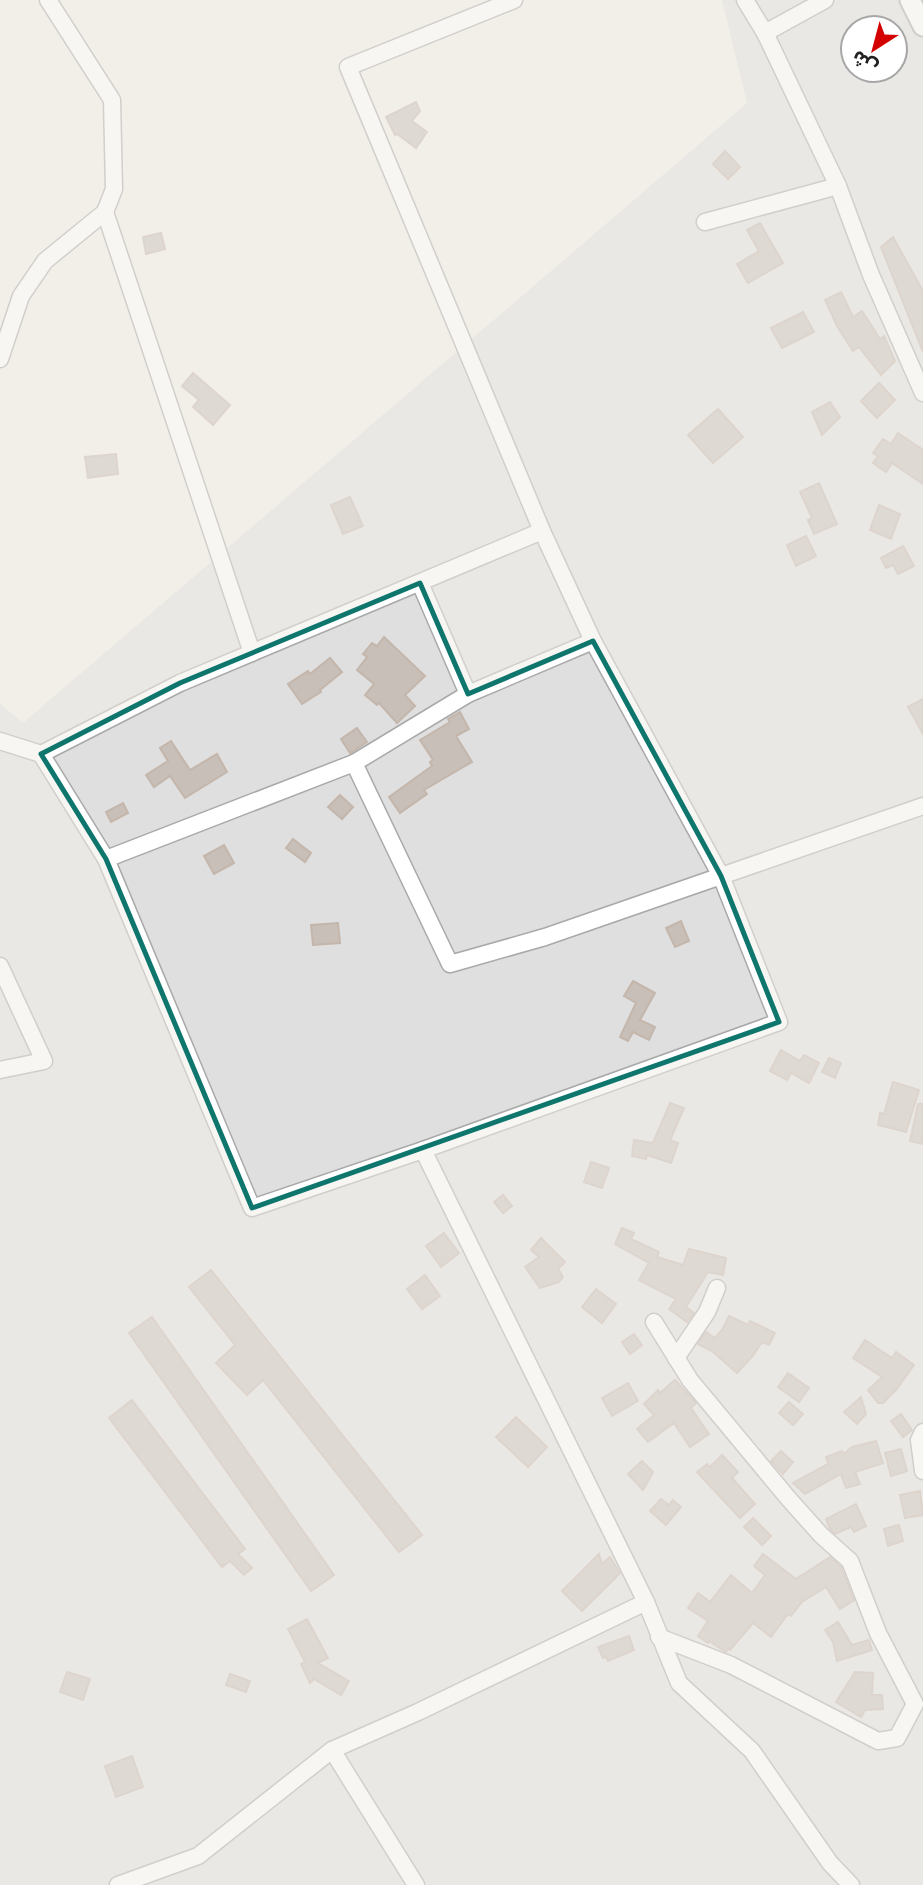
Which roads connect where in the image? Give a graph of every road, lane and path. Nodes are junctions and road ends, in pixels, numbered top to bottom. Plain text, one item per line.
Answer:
1 (48, 0) edge
2 (514, 0) edge
3 (745, 0) edge
4 (825, 0) edge
5 (910, 0) edge
6 (923, 26) edge
7 (765, 33) junction
8 (838, 186) junction
9 (105, 212) junction
10 (705, 222) dead end
11 (0, 359) edge
12 (923, 393) edge
13 (542, 531) junction
14 (420, 583) junction
15 (593, 640) junction
16 (253, 653) junction
17 (468, 694) junction
18 (0, 741) edge
19 (41, 754) junction
20 (354, 763) junction
21 (923, 806) edge
22 (106, 859) junction
23 (720, 876) junction
24 (0, 966) edge
25 (0, 1070) edge
26 (423, 1150) junction
27 (718, 1288) dead end
28 (654, 1322) dead end
29 (676, 1358) junction
30 (923, 1432) edge
31 (923, 1471) edge
32 (646, 1602) junction
33 (660, 1637) junction
34 (332, 1750) junction
35 (118, 1885) edge
36 (416, 1885) edge
37 (851, 1885) edge

1 - 9 street
2 - 13 street
3 - 7 street
4 - 7 street
5 - 6 street
7 - 8 street
8 - 10 street
8 - 12 street
9 - 11 street
9 - 16 street
13 - 14 street
13 - 15 street
14 - 16 street
14 - 17 street
15 - 17 street
15 - 23 street
16 - 19 street
17 - 20 street
18 - 19 street
19 - 22 street
20 - 22 street
20 - 23 street
21 - 23 street
22 - 26 street
23 - 26 street
24 - 25 street
26 - 32 street
27 - 29 street
28 - 29 street
29 - 33 street
30 - 31 street
32 - 33 street
32 - 34 street
33 - 37 street
34 - 35 street
34 - 36 street

